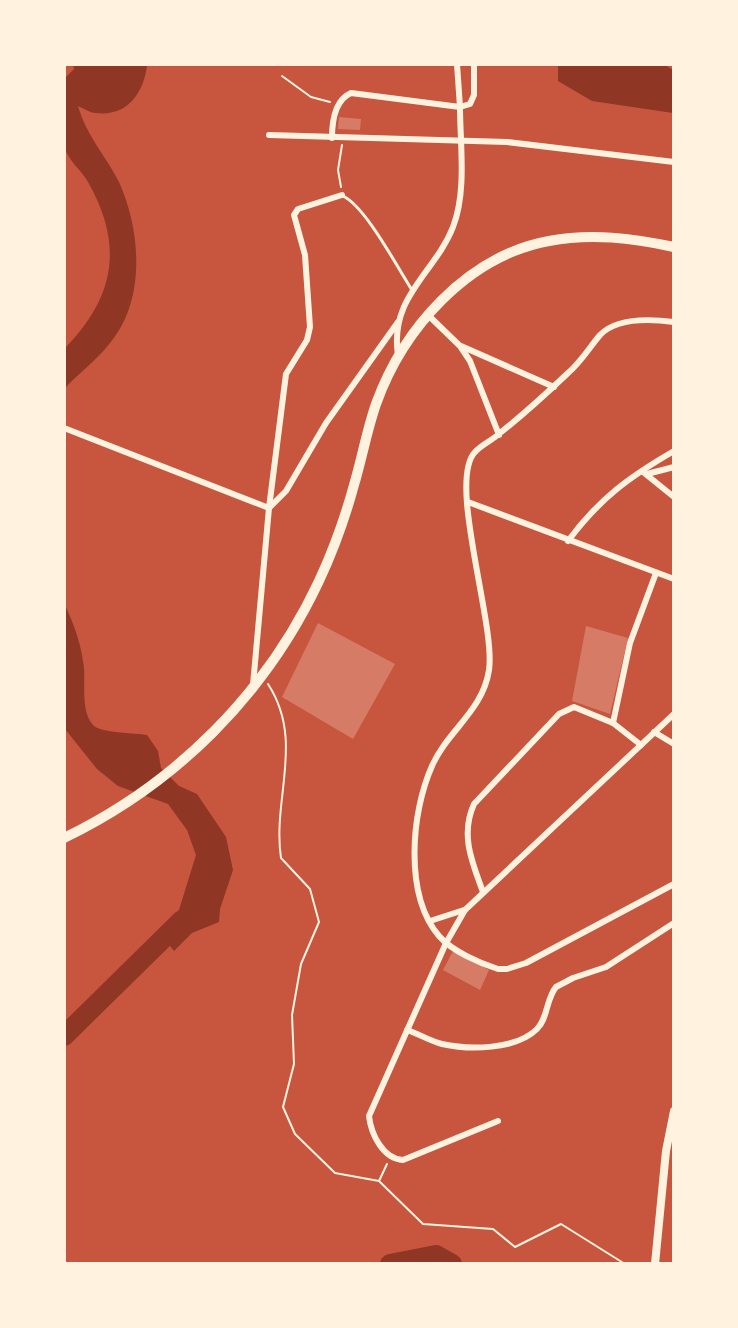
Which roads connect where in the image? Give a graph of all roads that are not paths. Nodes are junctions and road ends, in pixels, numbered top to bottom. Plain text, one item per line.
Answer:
1 (457, 64) edge
2 (474, 64) edge
3 (460, 107) junction
4 (269, 135) dead end
5 (332, 138) junction
6 (460, 140) junction
7 (674, 162) edge
8 (342, 195) joint
9 (674, 247) edge
10 (412, 290) junction
11 (428, 315) junction
12 (400, 319) junction
13 (674, 322) edge
14 (460, 346) junction
15 (398, 359) junction
16 (554, 387) junction
17 (64, 428) edge
18 (499, 435) junction
19 (674, 451) edge
20 (674, 467) edge
21 (645, 473) junction
22 (674, 497) edge
23 (468, 502) junction
24 (269, 508) junction
25 (568, 541) junction
26 (656, 573) junction
27 (674, 579) edge
28 (253, 686) junction
29 (674, 714) edge
30 (613, 723) junction
31 (654, 732) junction
32 (674, 744) edge
33 (641, 745) junction
34 (64, 838) edge
35 (674, 884) edge
36 (483, 892) junction
37 (465, 910) junction
38 (430, 921) junction
39 (674, 923) edge
40 (446, 943) junction
41 (407, 1030) junction
42 (674, 1112) edge
43 (498, 1121) dead end
44 (656, 1263) edge

1 - 3 street
2 - 3 street
3 - 5 street
3 - 6 street
4 - 5 street
5 - 6 street
6 - 7 street
6 - 10 street
8 - 10 lane
8 - 24 street
9 - 11 main road
10 - 12 street
11 - 14 street
11 - 15 main road
12 - 15 street
12 - 24 street
13 - 16 street
14 - 16 street
14 - 18 street
15 - 28 main road
16 - 18 street
17 - 24 street
18 - 23 street
19 - 21 street
20 - 21 street
21 - 22 street
21 - 25 street
23 - 25 street
23 - 38 street
24 - 28 street
25 - 26 street
26 - 27 street
26 - 30 street
28 - 34 main road
29 - 31 street
30 - 33 street
30 - 36 street
31 - 32 street
31 - 33 street
33 - 36 street
35 - 40 street
36 - 37 street
37 - 38 street
37 - 40 street
38 - 40 street
39 - 41 street
40 - 41 street
41 - 43 street
42 - 44 street

